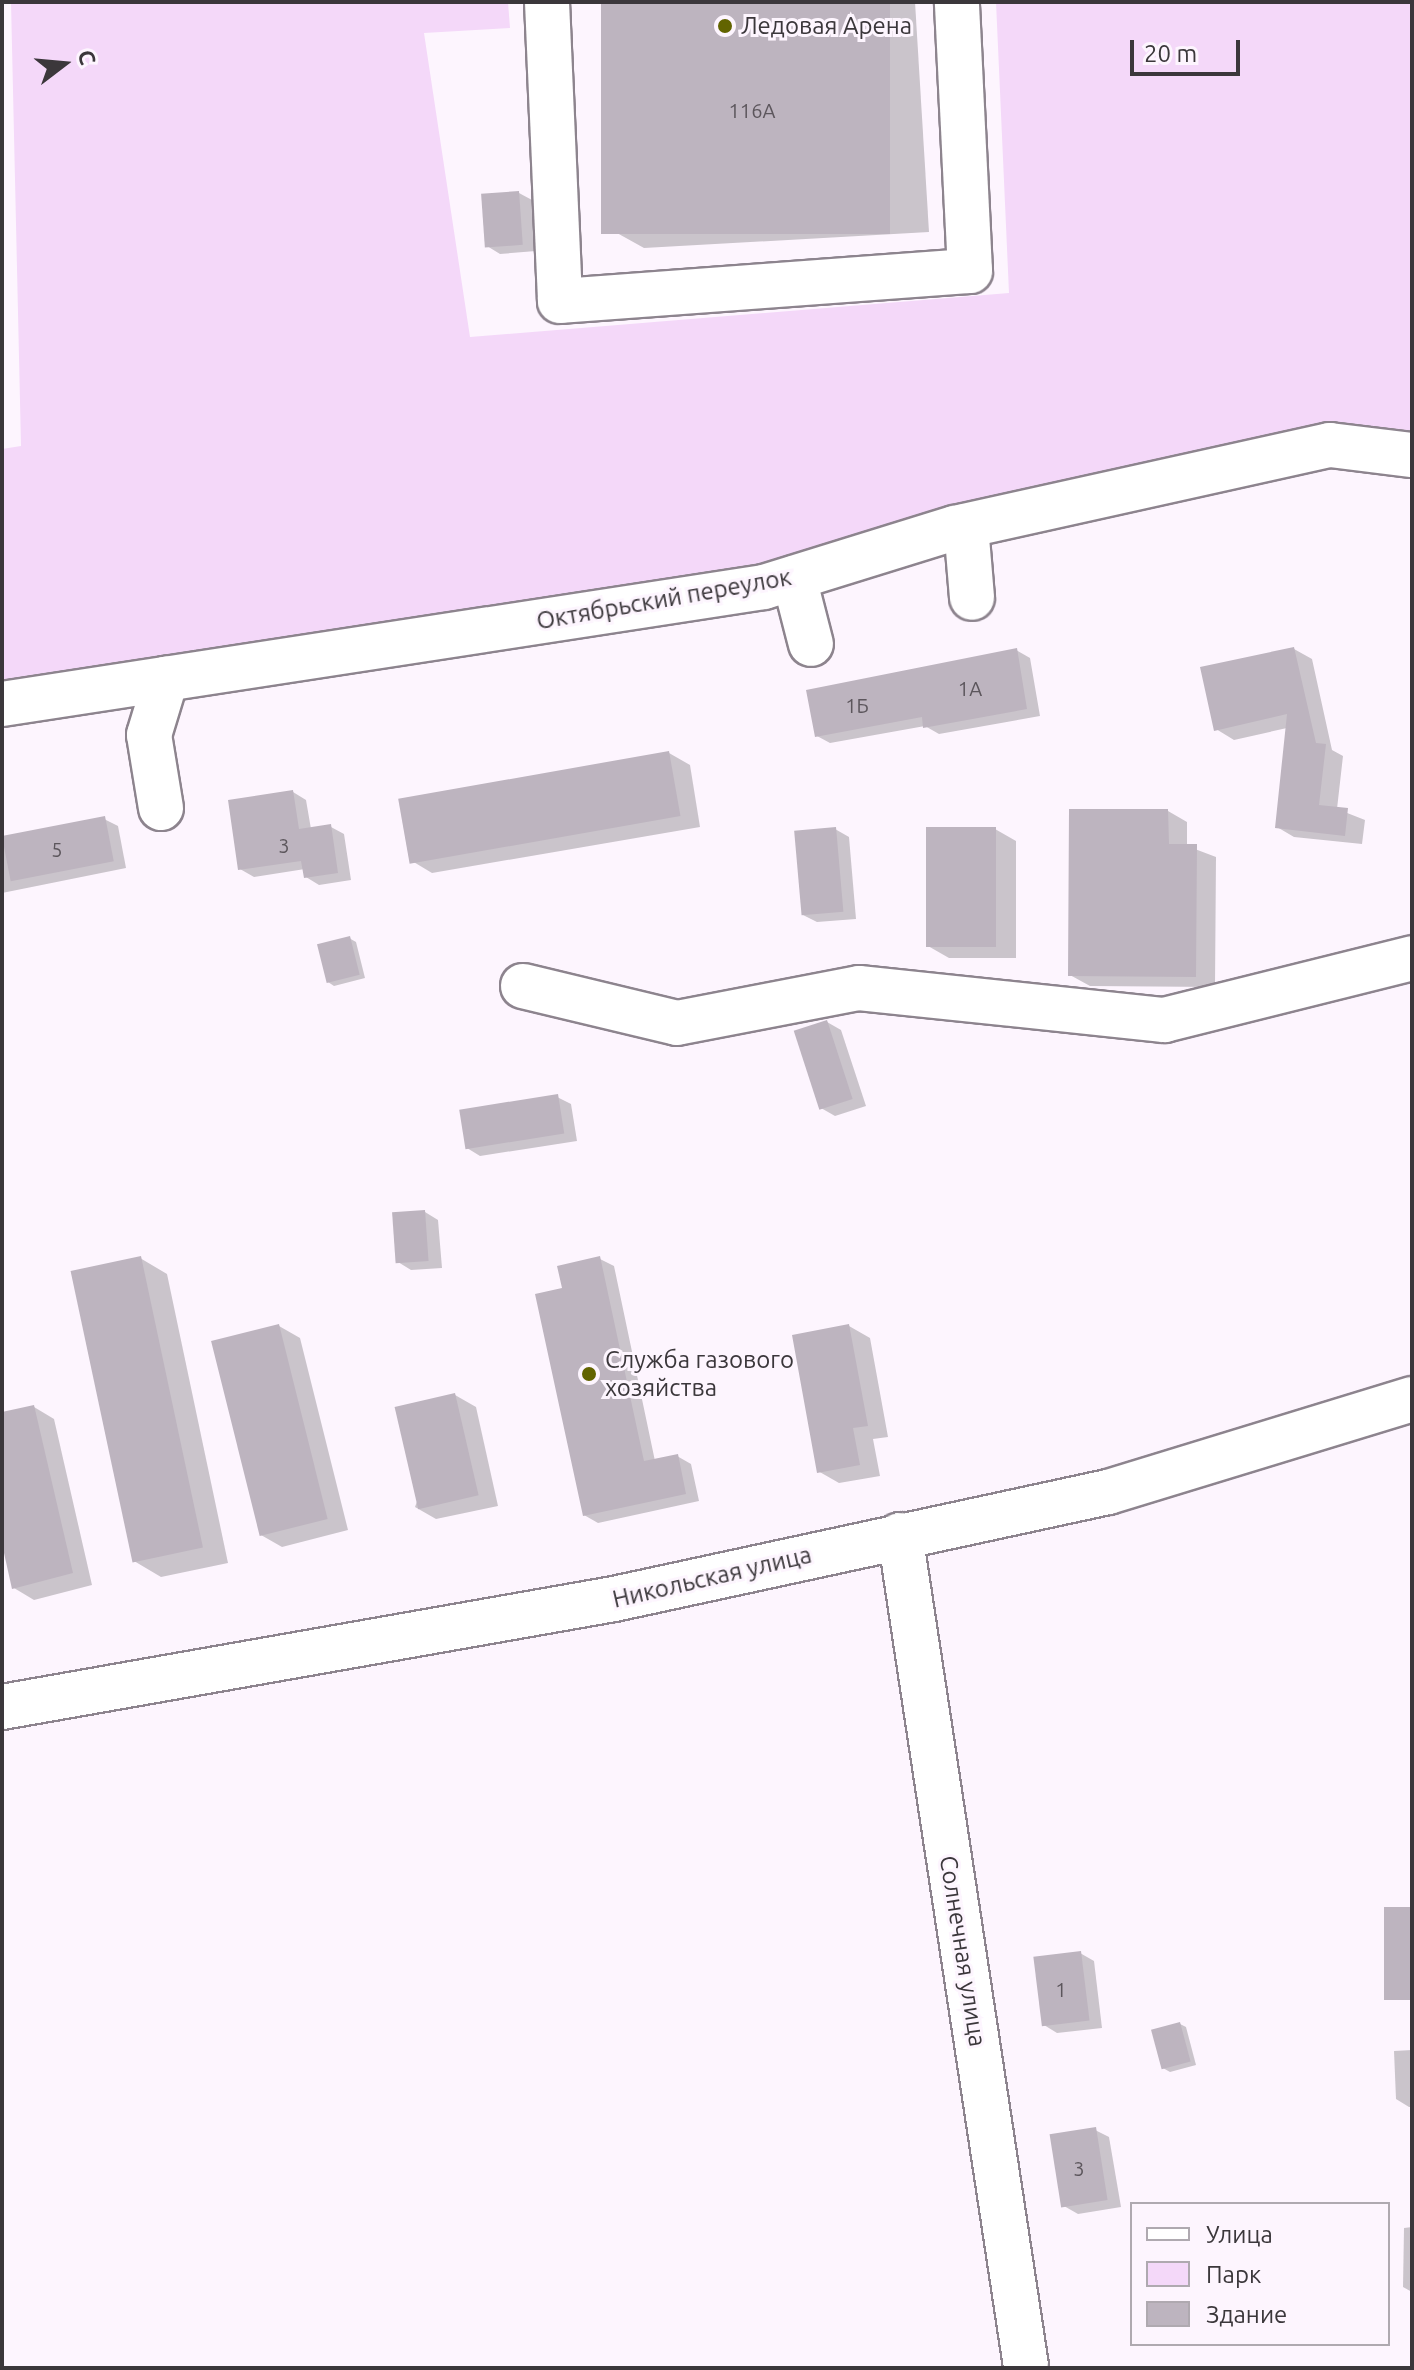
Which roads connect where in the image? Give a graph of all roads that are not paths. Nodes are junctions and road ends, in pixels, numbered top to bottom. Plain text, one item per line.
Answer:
1 (547, 2) edge
2 (957, 2) edge
3 (1412, 455) edge
4 (966, 526) junction
5 (794, 578) junction
6 (972, 598) dead end
7 (811, 644) dead end
8 (166, 679) junction
9 (2, 704) edge
10 (161, 808) dead end
11 (1412, 958) edge
12 (523, 986) dead end
13 (1412, 1399) edge
14 (900, 1535) junction
15 (2, 1707) edge
16 (1026, 2366) dead end

1 - 2 street
3 - 4 street, Октябрьский переулок
4 - 5 street, Октябрьский переулок
4 - 6 street
5 - 7 street
5 - 8 street, Октябрьский переулок
8 - 9 street, Октябрьский переулок
8 - 10 street
11 - 12 street
13 - 14 street, Никольская улица
14 - 15 street, Никольская улица
14 - 16 street, Солнечная улица

